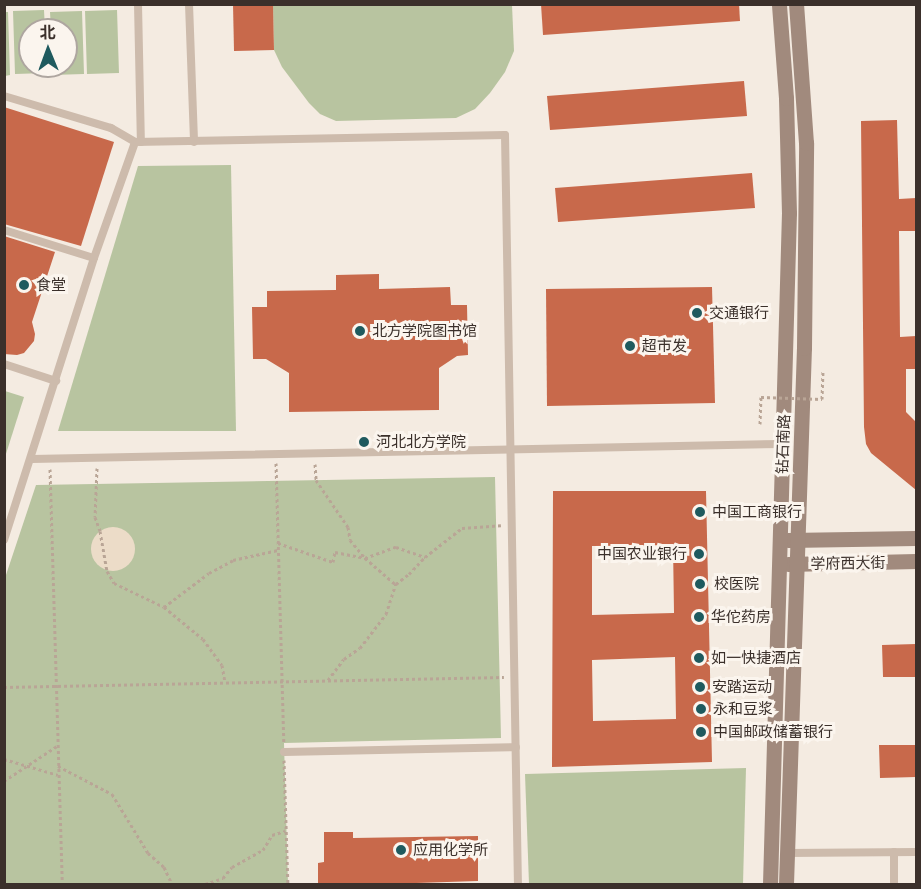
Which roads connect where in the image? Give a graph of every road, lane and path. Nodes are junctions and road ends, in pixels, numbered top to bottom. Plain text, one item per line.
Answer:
1 (138, 4) edge
2 (189, 4) edge
3 (779, 4) edge
4 (796, 4) edge
5 (4, 96) edge
6 (138, 142) junction
7 (194, 142) junction
8 (4, 230) edge
9 (94, 258) junction
10 (4, 364) edge
11 (823, 371) dead end
12 (56, 381) junction
13 (760, 424) dead end
14 (782, 444) junction
15 (511, 449) junction
16 (314, 453) junction
17 (276, 454) junction
18 (97, 457) junction
19 (50, 458) junction
20 (32, 459) junction
21 (512, 525) junction
22 (916, 538) edge
23 (4, 540) edge
24 (780, 540) junction
25 (796, 540) junction
26 (278, 543) junction
27 (279, 550) junction
28 (424, 557) junction
29 (365, 558) junction
30 (916, 561) edge
31 (779, 564) junction
32 (796, 564) junction
33 (396, 584) junction
34 (164, 607) junction
35 (515, 676) junction
36 (328, 680) junction
37 (282, 681) junction
38 (225, 682) junction
39 (55, 686) junction
40 (4, 687) edge
41 (57, 746) junction
42 (516, 747) junction
43 (284, 752) junction
44 (4, 759) edge
45 (58, 765) junction
46 (58, 775) junction
47 (4, 781) edge
48 (286, 831) junction
49 (894, 852) junction
50 (916, 852) edge
51 (787, 854) junction
52 (172, 884) edge
53 (62, 885) edge
54 (185, 885) edge
55 (205, 885) edge
56 (288, 885) edge
57 (518, 885) edge
58 (770, 885) edge
59 (786, 885) edge
60 (894, 885) edge

1 - 6 lane
2 - 7 lane
3 - 14 main road, 钻石南路
4 - 25 main road, 钻石南路
5 - 6 lane
6 - 7 lane
6 - 9 lane
7 - 15 lane
8 - 9 lane
9 - 12 lane
10 - 12 lane
11 - 13 path, bridge
12 - 20 lane
14 - 15 lane
14 - 24 main road, 钻石南路
15 - 16 lane
15 - 21 lane
16 - 17 lane
16 - 29 path
17 - 18 lane
17 - 26 path
18 - 19 lane
18 - 34 path
19 - 20 lane
19 - 39 path
20 - 23 lane
21 - 28 path
21 - 35 lane
22 - 25 main road, 学府西大街
24 - 25 main road, 学府西大街
24 - 31 main road, 钻石南路
25 - 32 main road, 钻石南路
26 - 27 path
26 - 29 path
27 - 34 path
27 - 37 path
28 - 29 path
28 - 33 path
29 - 33 path
30 - 32 main road, 学府西大街
31 - 32 main road, 学府西大街
31 - 58 main road, 钻石南路
32 - 51 main road, 钻石南路
33 - 36 path
34 - 38 path
35 - 36 path
35 - 42 lane
36 - 37 path
37 - 38 path
37 - 43 path
38 - 39 path
39 - 40 path
39 - 41 path
41 - 45 path
41 - 47 path
42 - 43 lane
42 - 57 lane
43 - 48 path
44 - 46 path
45 - 46 path
45 - 52 path
46 - 53 path
48 - 55 path
48 - 56 path
49 - 50 lane
49 - 51 lane
49 - 60 lane
51 - 59 main road, 钻石南路
52 - 54 path

